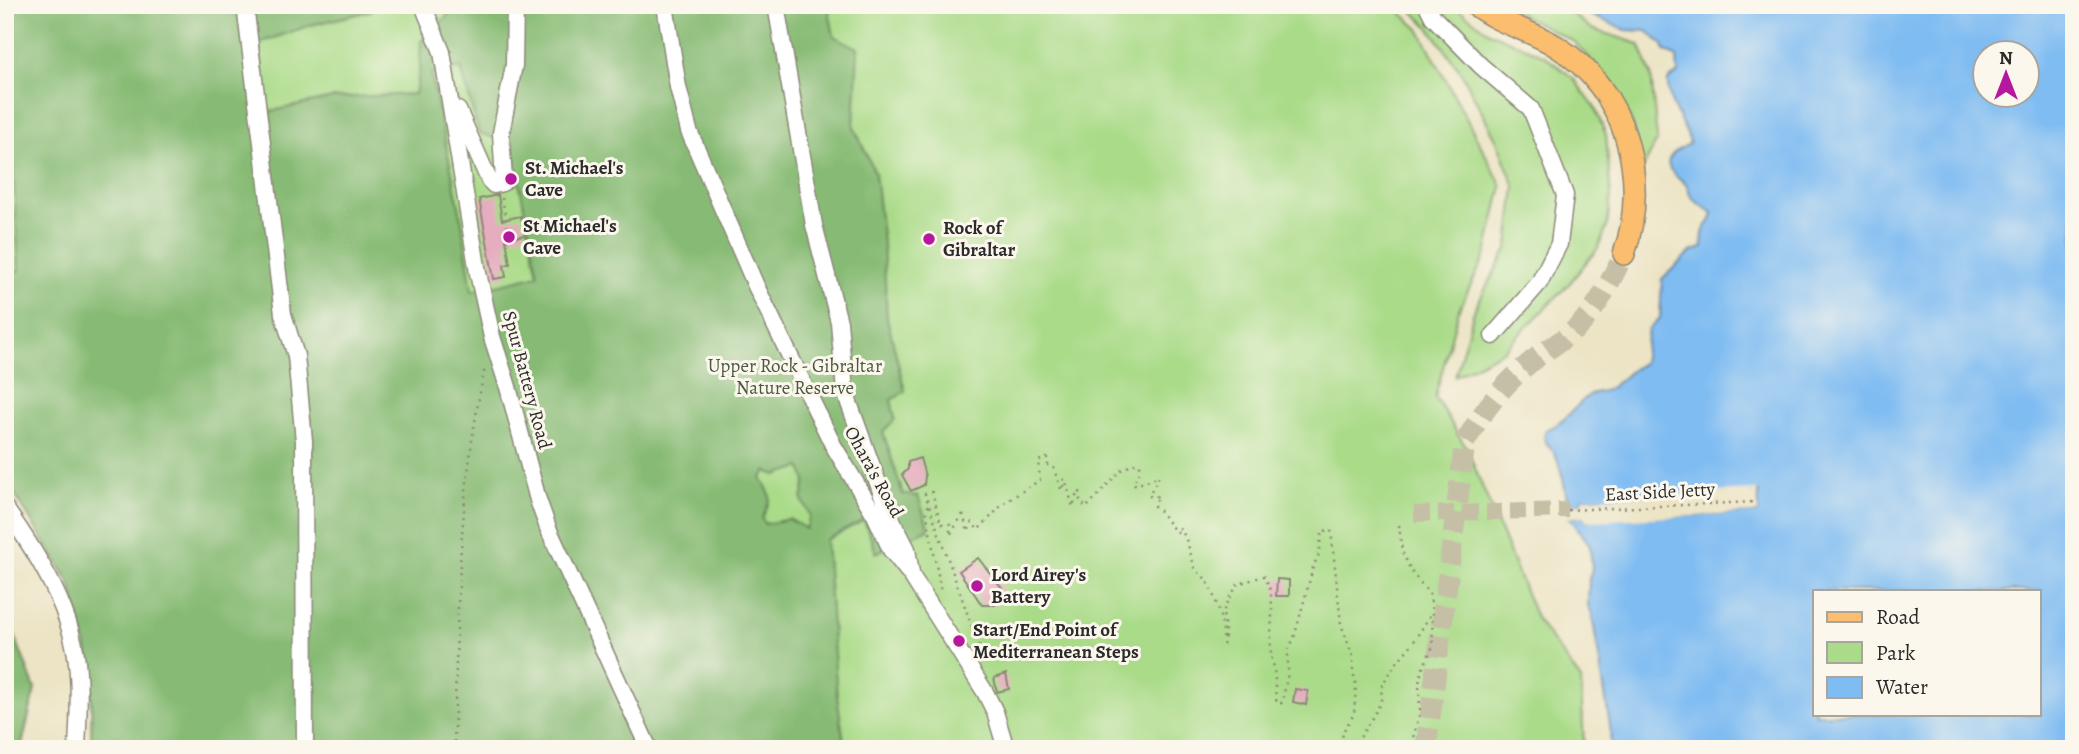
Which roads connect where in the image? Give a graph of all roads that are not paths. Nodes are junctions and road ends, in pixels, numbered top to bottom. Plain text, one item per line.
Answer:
1 (245, 5) edge
2 (423, 5) edge
3 (515, 5) edge
4 (664, 5) edge
5 (776, 5) edge
6 (1427, 5) edge
7 (1475, 5) edge
8 (448, 85) junction
9 (1624, 254) tunnel mouth
10 (1493, 336) dead end
11 (5, 508) edge
12 (911, 575) junction
13 (77, 749) edge
14 (305, 749) edge
15 (649, 749) edge
16 (1006, 749) edge

1 - 14 street
2 - 8 street, Spur Battery Road
3 - 8 street
4 - 12 street, Ohara's Road
5 - 12 street
6 - 10 street
7 - 9 main road
8 - 15 street, Spur Battery Road
11 - 13 street
12 - 16 street, Ohara's Road

